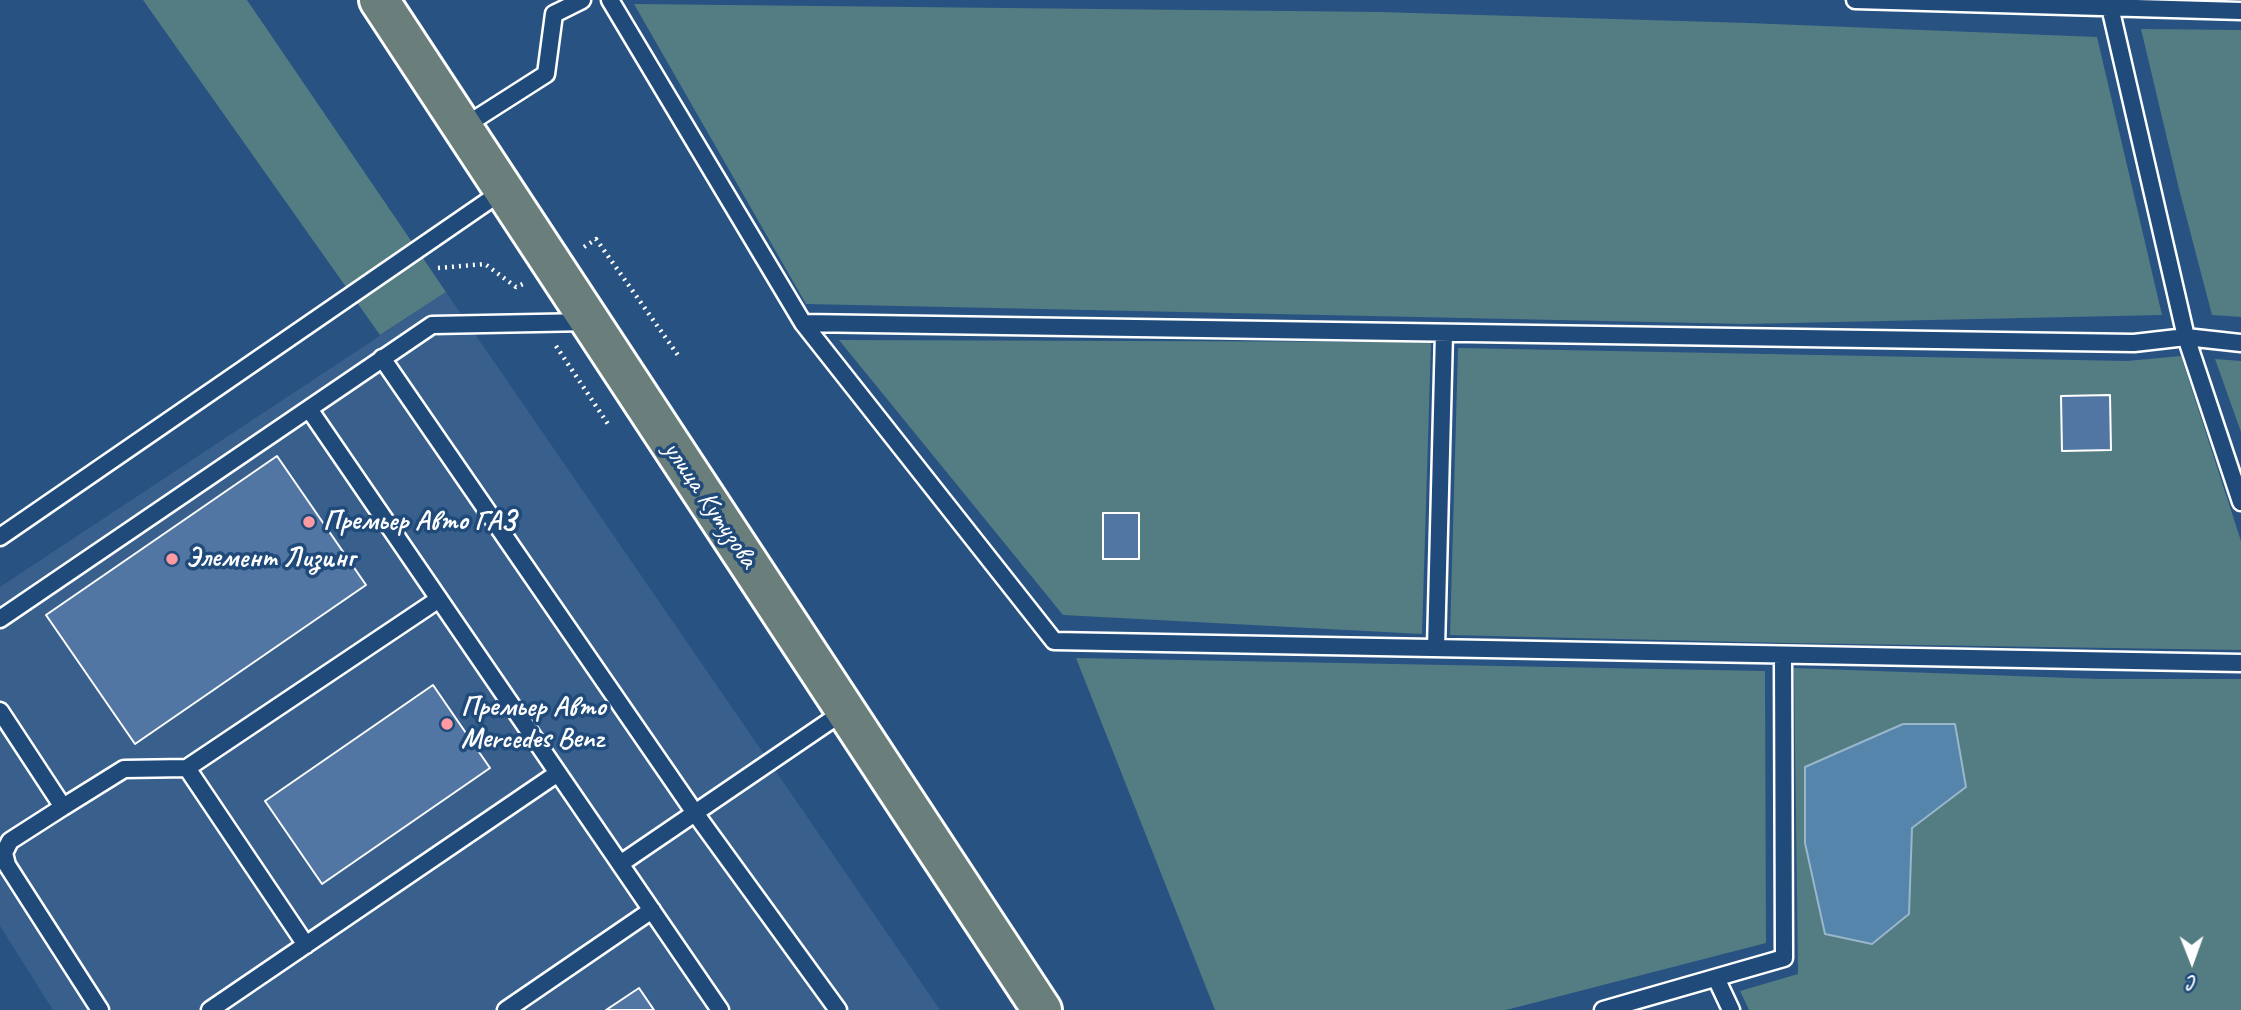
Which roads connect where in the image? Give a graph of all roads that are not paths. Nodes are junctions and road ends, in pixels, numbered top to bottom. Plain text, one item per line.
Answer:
1 (379, 0) edge
2 (582, 0) edge
3 (610, 0) edge
4 (1855, 0) edge
5 (2110, 7) junction
6 (2241, 11) edge
7 (463, 127) junction
8 (504, 190) junction
9 (589, 322) junction
10 (803, 323) junction
11 (1444, 333) junction
12 (2186, 337) junction
13 (2241, 342) edge
14 (382, 358) junction
15 (309, 409) junction
16 (2241, 502) edge
17 (0, 537) edge
18 (439, 599) junction
19 (0, 619) edge
20 (1436, 649) junction
21 (1783, 655) junction
22 (2241, 663) edge
23 (846, 710) junction
24 (0, 712) edge
25 (187, 768) junction
26 (558, 773) junction
27 (63, 807) junction
28 (695, 813) junction
29 (620, 864) junction
30 (652, 910) junction
31 (306, 944) junction
32 (1716, 978) junction
33 (100, 1010) edge
34 (210, 1010) edge
35 (506, 1010) edge
36 (720, 1010) edge
37 (838, 1010) edge
38 (1042, 1010) edge
39 (1603, 1010) edge
40 (1731, 1010) edge

1 - 7 main road, улица Кутузова
2 - 7 lane
3 - 10 lane
4 - 5 lane
5 - 6 lane
5 - 12 lane
7 - 8 main road, улица Кутузова
8 - 9 main road, улица Кутузова
8 - 17 lane
9 - 14 lane
9 - 23 main road, улица Кутузова
10 - 11 lane
10 - 20 lane
11 - 12 lane
11 - 20 lane
12 - 13 lane
12 - 16 lane
14 - 15 lane
14 - 28 lane
15 - 18 lane
15 - 19 lane
18 - 25 lane
18 - 26 lane
20 - 21 lane
21 - 22 lane
21 - 32 lane
23 - 28 lane
23 - 38 main road, улица Кутузова
24 - 27 lane
25 - 27 lane
25 - 31 lane
26 - 29 lane
26 - 31 lane
27 - 33 lane
28 - 29 lane
28 - 37 lane
29 - 30 lane
30 - 35 lane
30 - 36 lane
31 - 34 lane
32 - 39 lane
32 - 40 lane

